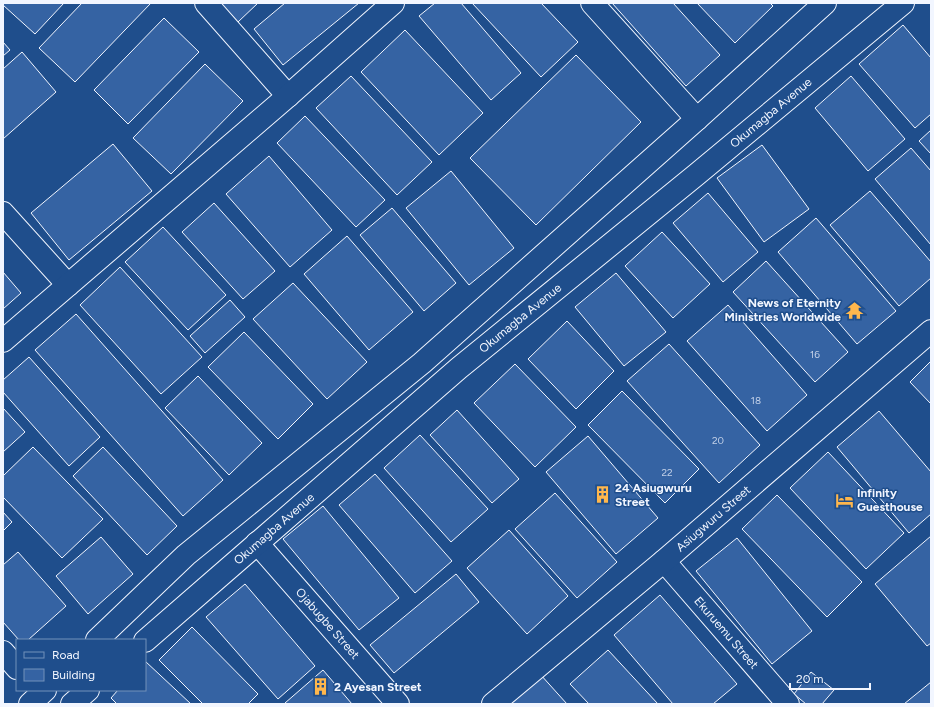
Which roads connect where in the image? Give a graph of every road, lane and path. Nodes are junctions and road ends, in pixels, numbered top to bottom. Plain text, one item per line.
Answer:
1 (206, 3) edge
2 (393, 3) edge
3 (592, 3) edge
4 (825, 3) edge
5 (902, 3) edge
6 (288, 96) junction
7 (697, 119) junction
8 (3, 213) edge
9 (68, 285) junction
10 (931, 331) edge
11 (3, 342) edge
12 (257, 543) junction
13 (664, 561) junction
14 (98, 639) edge
15 (146, 639) edge
16 (3, 652) edge
17 (16, 667) edge
18 (87, 691) edge
19 (72, 704) edge
20 (398, 704) edge
21 (493, 704) edge
22 (788, 704) edge

1 - 6 main road
2 - 6 main road
3 - 7 main road
4 - 7 main road
5 - 12 main road, Okumagba Avenue
6 - 9 main road
7 - 14 main road
8 - 9 main road
9 - 11 main road
10 - 13 main road, Asiugwuru Street
12 - 15 main road, Okumagba Avenue
12 - 20 main road, Ojabugbe Street
13 - 21 main road, Asiugwuru Street
13 - 22 main road, Ekuruemu Street
16 - 17 main road
18 - 19 main road

